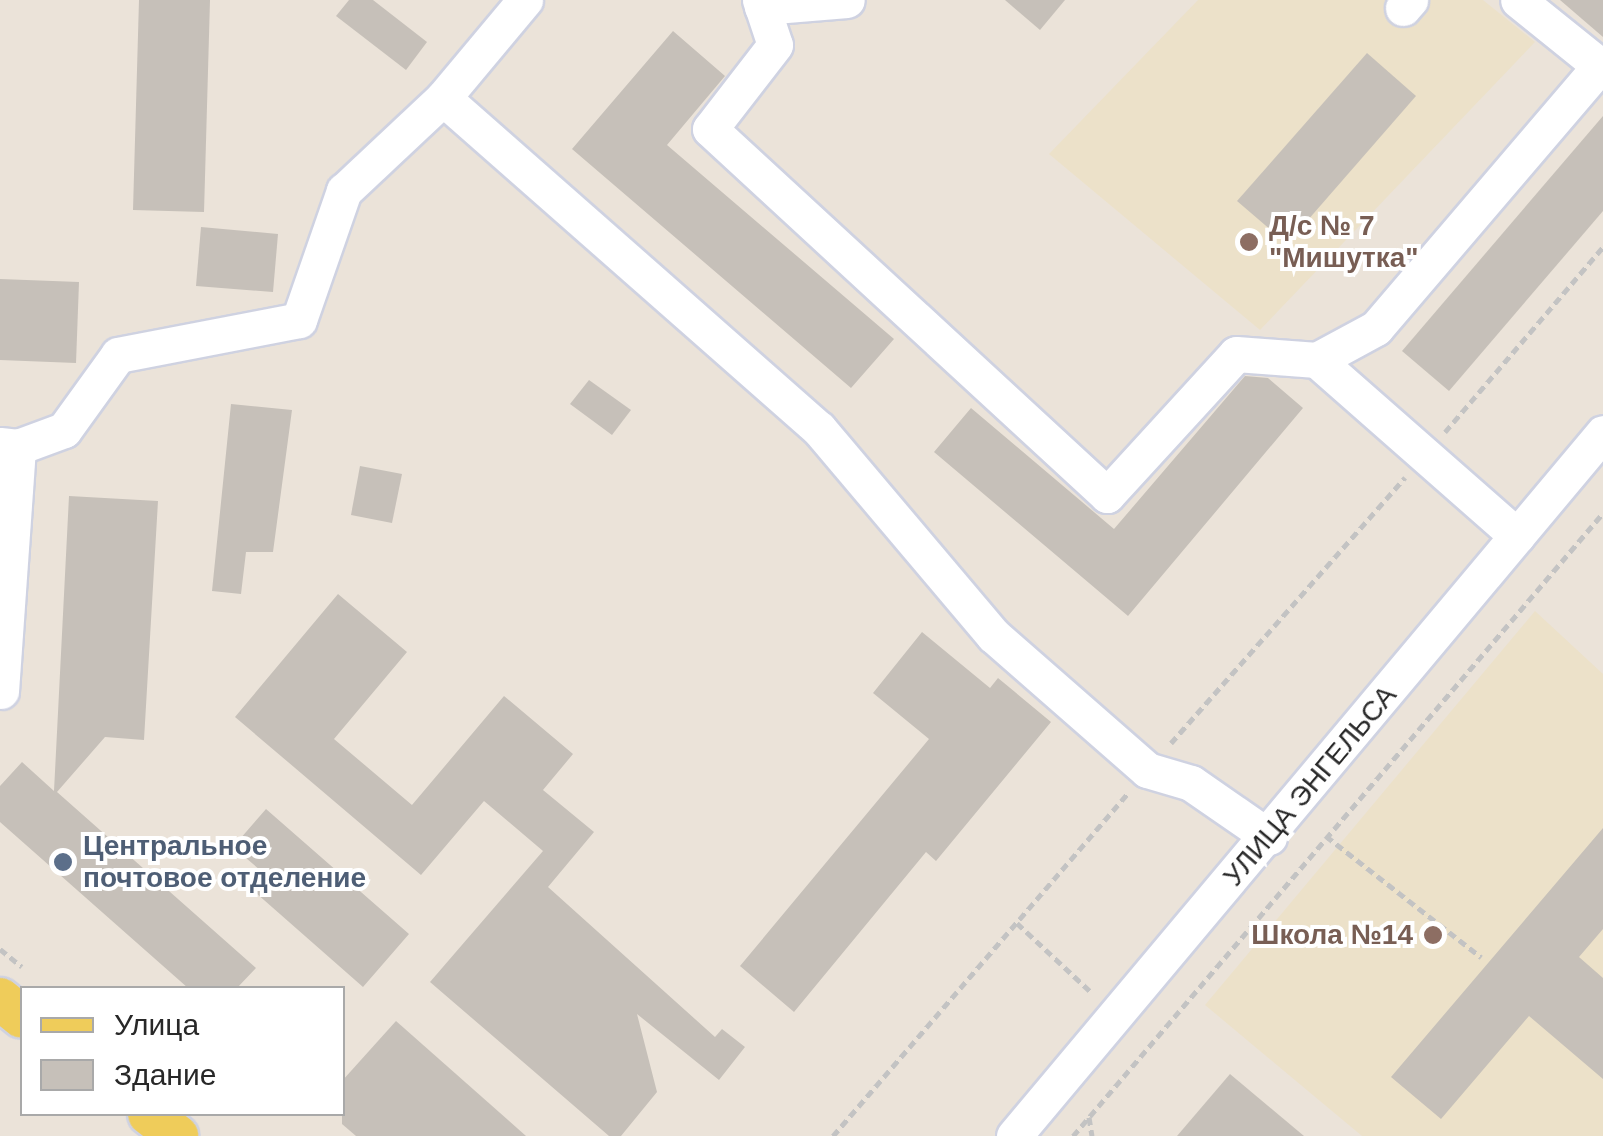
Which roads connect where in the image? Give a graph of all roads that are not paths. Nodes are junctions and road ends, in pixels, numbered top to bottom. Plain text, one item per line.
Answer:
1 (525, 0) edge
2 (847, 0) edge
3 (1518, 0) edge
4 (761, 3) edge
5 (442, 98) junction
6 (1317, 360) junction
7 (1603, 433) edge
8 (9, 446) edge
9 (1517, 536) junction
10 (1, 690) edge
11 (1268, 837) junction
12 (0, 999) edge
13 (20, 1014) edge
14 (152, 1116) edge
15 (177, 1136) edge
16 (1014, 1136) edge

1 - 5 street
2 - 4 street
3 - 6 street
4 - 6 street
5 - 8 street
5 - 11 street
6 - 9 street
7 - 9 street, УЛИЦА ЭНГЕЛЬСА
8 - 10 street
9 - 11 street, УЛИЦА ЭНГЕЛЬСА
11 - 16 street, УЛИЦА ЭНГЕЛЬСА
12 - 13 main road
14 - 15 main road

